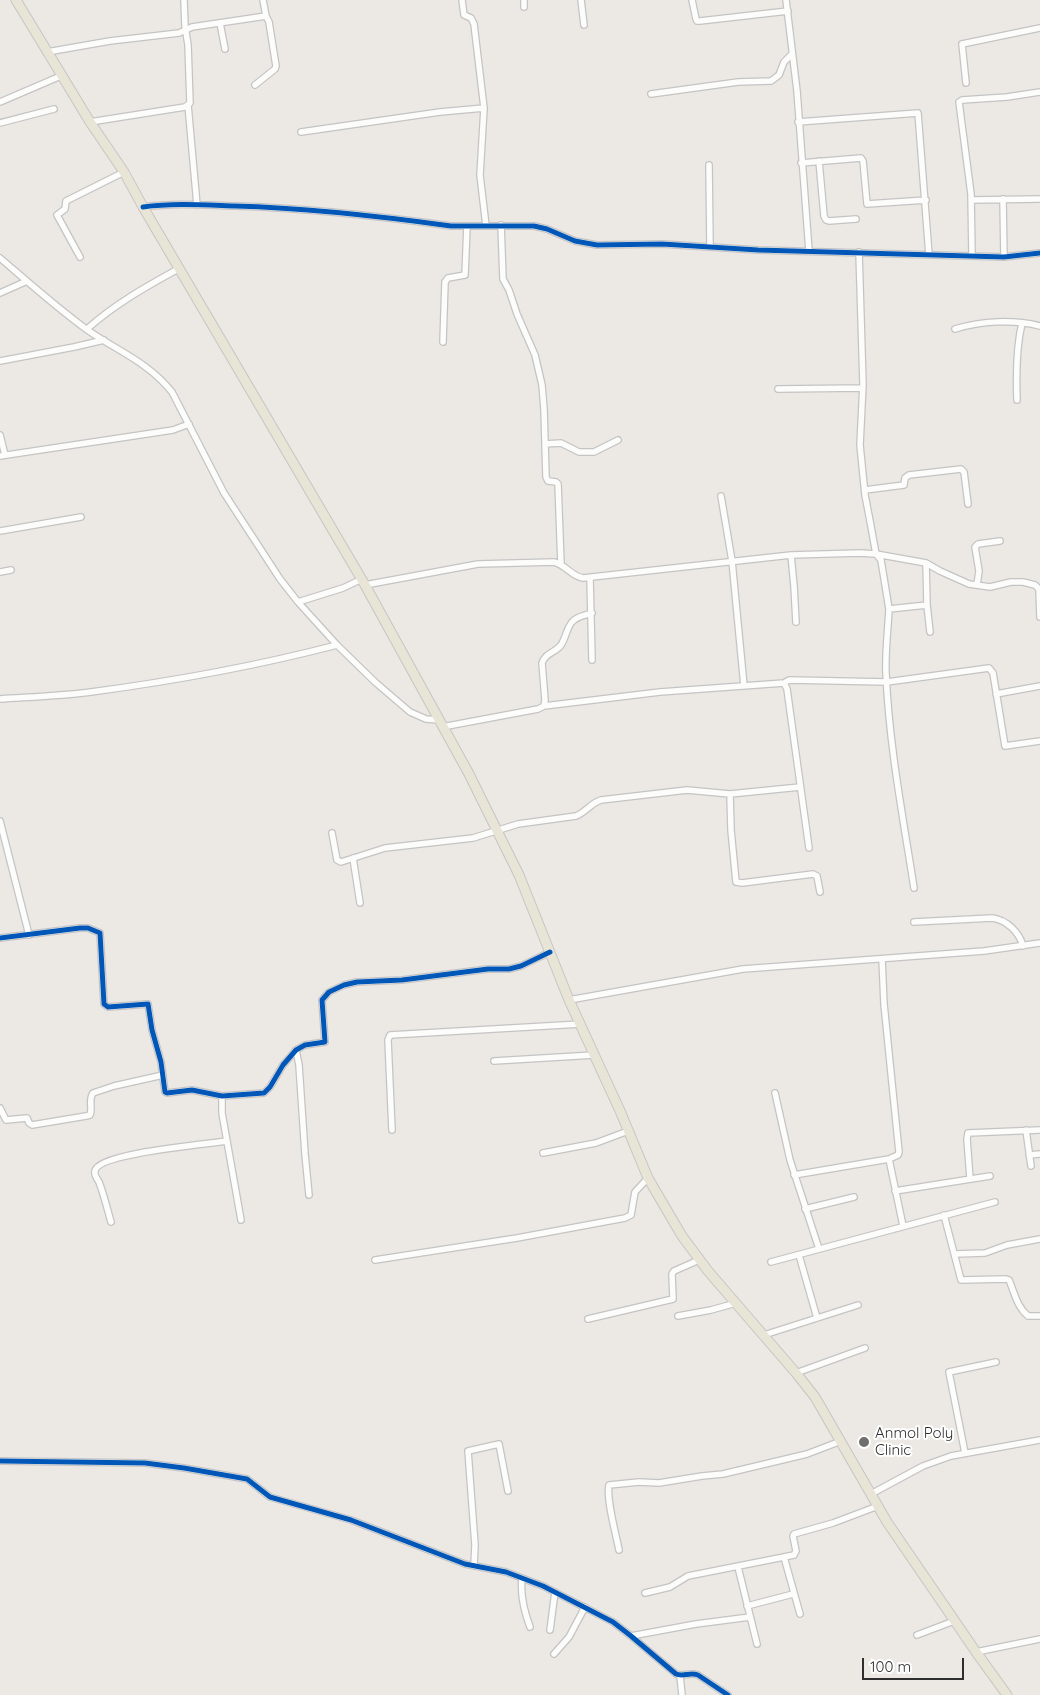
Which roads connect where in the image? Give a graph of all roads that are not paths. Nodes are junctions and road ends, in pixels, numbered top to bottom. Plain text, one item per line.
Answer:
1 (16, 0) edge
2 (184, 0) edge
3 (263, 0) edge
4 (462, 0) edge
5 (581, 0) edge
6 (692, 0) edge
7 (786, 0) edge
8 (788, 11) junction
9 (266, 16) junction
10 (220, 23) junction
11 (584, 25) dead end
12 (1040, 28) edge
13 (186, 30) junction
14 (225, 49) dead end
15 (47, 52) junction
16 (792, 54) junction
17 (63, 75) junction
18 (966, 84) dead end
19 (255, 85) dead end
20 (1040, 92) edge
21 (651, 94) dead end
22 (0, 102) edge
23 (188, 105) junction
24 (484, 108) junction
25 (54, 109) dead end
26 (90, 122) junction
27 (798, 122) junction
28 (0, 123) edge
29 (301, 132) dead end
30 (820, 162) junction
31 (801, 163) junction
32 (709, 165) dead end
33 (124, 172) junction
34 (1040, 198) edge
35 (1003, 199) junction
36 (926, 200) junction
37 (972, 200) junction
38 (197, 205) junction
39 (143, 207) junction
40 (856, 219) dead end
41 (502, 225) junction
42 (467, 226) junction
43 (486, 226) junction
44 (710, 246) junction
45 (809, 251) junction
46 (859, 252) junction
47 (1040, 252) edge
48 (929, 254) junction
49 (80, 256) dead end
50 (972, 256) junction
51 (1004, 257) junction
52 (0, 258) edge
53 (180, 268) junction
54 (27, 281) junction
55 (0, 293) edge
56 (1022, 323) junction
57 (1040, 326) edge
58 (87, 329) junction
59 (955, 329) dead end
60 (104, 340) junction
61 (443, 342) dead end
62 (0, 361) edge
63 (863, 388) junction
64 (778, 389) dead end
65 (1018, 400) dead end
66 (189, 424) junction
67 (0, 435) edge
68 (618, 440) dead end
69 (545, 444) junction
70 (2, 455) edge
71 (864, 490) junction
72 (720, 496) dead end
73 (968, 504) dead end
74 (81, 517) dead end
75 (0, 532) edge
76 (1000, 540) dead end
77 (876, 554) junction
78 (791, 555) junction
79 (732, 561) junction
80 (926, 562) junction
81 (561, 564) junction
82 (11, 570) dead end
83 (0, 572) edge
84 (590, 578) junction
85 (364, 582) junction
86 (977, 586) junction
87 (1039, 590) edge
88 (298, 602) junction
89 (926, 605) junction
90 (889, 608) junction
91 (592, 613) junction
92 (1040, 617) edge
93 (796, 622) dead end
94 (930, 632) dead end
95 (337, 645) junction
96 (592, 660) dead end
97 (887, 682) junction
98 (784, 683) junction
99 (744, 686) junction
100 (1040, 686) edge
101 (996, 694) junction
102 (0, 699) edge
103 (544, 706) junction
104 (440, 724) junction
105 (1040, 742) edge
106 (800, 787) junction
107 (730, 794) junction
108 (0, 820) edge
109 (497, 831) junction
110 (332, 833) dead end
111 (809, 848) dead end
112 (353, 858) junction
113 (914, 888) dead end
114 (820, 892) dead end
115 (360, 903) dead end
116 (914, 922) dead end
117 (29, 935) junction
118 (0, 938) edge
119 (1040, 943) edge
120 (1023, 946) junction
121 (550, 952) junction
122 (882, 959) junction
123 (569, 1000) junction
124 (580, 1024) junction
125 (296, 1050) junction
126 (594, 1055) junction
127 (494, 1061) dead end
128 (163, 1074) junction
129 (775, 1093) dead end
130 (222, 1096) junction
131 (0, 1108) edge
132 (392, 1130) dead end
133 (1026, 1130) junction
134 (1040, 1130) edge
135 (628, 1131) junction
136 (227, 1141) junction
137 (543, 1153) dead end
138 (1040, 1154) edge
139 (1029, 1155) junction
140 (889, 1159) junction
141 (1030, 1166) dead end
142 (794, 1176) junction
143 (990, 1176) dead end
144 (648, 1178) junction
145 (970, 1179) junction
146 (895, 1191) junction
147 (309, 1195) dead end
148 (854, 1197) dead end
149 (995, 1202) dead end
150 (805, 1210) junction
151 (944, 1215) junction
152 (240, 1220) dead end
153 (111, 1222) dead end
154 (903, 1226) junction
155 (1040, 1239) edge
156 (819, 1249) junction
157 (955, 1254) junction
158 (799, 1255) junction
159 (375, 1260) dead end
160 (700, 1260) junction
161 (771, 1262) dead end
162 (736, 1303) junction
163 (858, 1305) dead end
164 (678, 1316) dead end
165 (1040, 1316) edge
166 (588, 1318) dead end
167 (817, 1318) junction
168 (764, 1335) junction
169 (865, 1348) dead end
170 (996, 1362) dead end
171 (796, 1373) junction
172 (1040, 1440) edge
173 (841, 1441) junction
174 (964, 1453) junction
175 (0, 1460) edge
176 (508, 1491) dead end
177 (871, 1494) junction
178 (878, 1506) junction
179 (619, 1550) dead end
180 (784, 1557) junction
181 (474, 1566) junction
182 (738, 1567) junction
183 (522, 1578) junction
184 (556, 1592) junction
185 (645, 1593) dead end
186 (793, 1594) junction
187 (747, 1606) junction
188 (585, 1607) junction
189 (800, 1614) dead end
190 (750, 1618) junction
191 (954, 1621) junction
192 (530, 1627) dead end
193 (550, 1630) dead end
194 (917, 1635) dead end
195 (631, 1636) junction
196 (1040, 1639) edge
197 (757, 1644) dead end
198 (976, 1652) junction
199 (554, 1654) dead end
200 (680, 1676) junction
201 (1005, 1694) edge
202 (682, 1695) edge
203 (728, 1695) edge

1 - 15 main road
2 - 13 street
3 - 9 street
4 - 24 street
5 - 11 street
6 - 8 street
7 - 8 street
8 - 16 street
9 - 10 street
9 - 19 street
10 - 13 street
10 - 14 street
12 - 18 street
13 - 15 street
13 - 23 street
15 - 17 main road
16 - 21 street
16 - 27 street
17 - 22 street
17 - 26 main road
20 - 37 street
23 - 26 street
23 - 38 street
24 - 29 street
24 - 43 street
25 - 28 street
26 - 33 main road
27 - 31 street
27 - 36 street
30 - 31 street
30 - 36 street
30 - 40 street
31 - 45 street
32 - 44 street
33 - 39 main road
33 - 49 street
34 - 35 street
35 - 37 street
35 - 51 street
36 - 48 street
37 - 50 street
38 - 39 street
38 - 42 street
39 - 53 main road
41 - 43 street
41 - 44 street
41 - 69 street
42 - 43 street
42 - 61 street
44 - 45 street
45 - 46 street
46 - 48 street
46 - 63 street
47 - 51 street
48 - 50 street
50 - 51 street
52 - 54 street
53 - 58 street
53 - 85 main road
54 - 55 street
54 - 58 street
56 - 57 street
56 - 59 street
56 - 65 street
58 - 60 street
60 - 62 street
60 - 66 street
63 - 64 street
63 - 71 street
66 - 70 street
66 - 88 street
67 - 70 street
68 - 69 street
69 - 81 street
71 - 73 street
71 - 77 street
72 - 79 street
74 - 75 street
76 - 86 street
77 - 78 street
77 - 80 street
77 - 90 street
78 - 79 street
78 - 93 street
79 - 84 street
79 - 99 street
80 - 86 street
80 - 89 street
81 - 84 street
81 - 85 street
82 - 83 street
84 - 91 street
85 - 88 street
85 - 104 main road
86 - 87 street
87 - 92 street
88 - 95 street
89 - 90 street
89 - 94 street
90 - 97 street
91 - 96 street
91 - 103 street
95 - 102 street
95 - 104 street
97 - 98 street
97 - 101 street
97 - 113 street
98 - 99 street
98 - 106 street
99 - 103 street
100 - 101 street
101 - 105 street
103 - 104 street
104 - 109 main road
106 - 107 street
106 - 111 street
107 - 109 street
107 - 114 street
108 - 117 street
109 - 112 street
109 - 121 main road
110 - 112 street
112 - 115 street
116 - 120 street
117 - 118 street
117 - 128 street
119 - 120 street
120 - 122 street
121 - 123 main road
121 - 125 street
122 - 123 street
122 - 140 street
123 - 124 main road
124 - 126 main road
124 - 132 street
125 - 130 street
125 - 147 street
126 - 127 street
126 - 135 main road
128 - 130 street
128 - 131 street
129 - 142 street
130 - 136 street
133 - 134 street
133 - 139 street
133 - 145 street
135 - 137 street
135 - 144 main road
136 - 152 street
136 - 153 street
138 - 139 street
139 - 141 street
140 - 142 street
140 - 146 street
142 - 150 street
143 - 145 street
144 - 159 street
144 - 160 main road
145 - 146 street
146 - 154 street
148 - 150 street
149 - 151 street
150 - 156 street
151 - 154 street
151 - 157 street
154 - 156 street
155 - 157 street
156 - 158 street
157 - 165 street
158 - 161 street
158 - 167 street
160 - 162 main road
160 - 166 street
162 - 164 street
162 - 168 main road
163 - 167 street
167 - 168 street
168 - 171 main road
169 - 171 street
170 - 174 street
171 - 173 main road
172 - 174 street
173 - 177 main road
173 - 179 street
174 - 177 street
175 - 181 street
176 - 181 street
177 - 178 main road
178 - 180 street
178 - 191 main road
180 - 182 street
180 - 186 street
181 - 183 street
182 - 185 street
182 - 187 street
183 - 184 street
183 - 192 street
184 - 188 street
184 - 193 street
186 - 187 street
186 - 189 street
187 - 190 street
188 - 195 street
188 - 199 street
190 - 195 street
190 - 197 street
191 - 194 street
191 - 198 main road
195 - 200 street
196 - 198 street
198 - 201 main road
200 - 202 street
200 - 203 street

